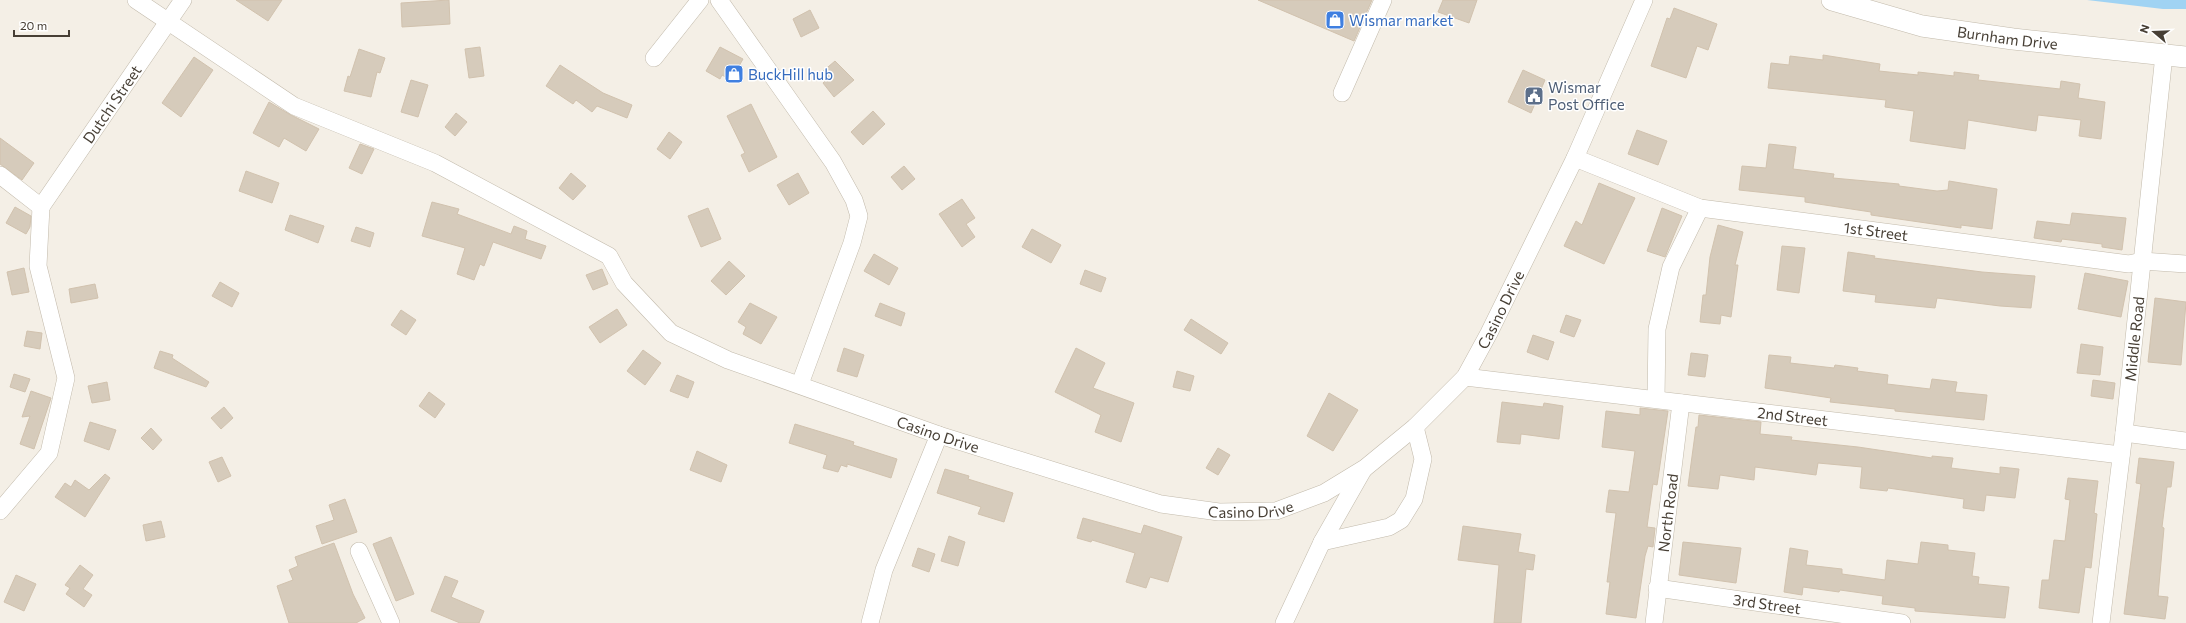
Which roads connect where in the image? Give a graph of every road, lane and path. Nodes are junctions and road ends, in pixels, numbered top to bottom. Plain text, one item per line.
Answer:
1 (136, 0) edge
2 (183, 0) edge
3 (700, 0) edge
4 (719, 0) edge
5 (1383, 0) edge
6 (1644, 0) edge
7 (1832, 0) edge
8 (169, 22) junction
9 (2164, 56) junction
10 (2186, 57) edge
11 (654, 58) dead end
12 (1342, 93) dead end
13 (1575, 158) junction
14 (0, 175) edge
15 (41, 207) junction
16 (1700, 208) junction
17 (2142, 261) junction
18 (2186, 264) edge
19 (1465, 377) junction
20 (800, 384) junction
21 (1656, 399) junction
22 (1681, 403) junction
23 (1415, 427) junction
24 (2124, 433) junction
25 (939, 435) junction
26 (2186, 441) edge
27 (2121, 455) junction
28 (1365, 468) junction
29 (0, 511) edge
30 (1322, 542) junction
31 (359, 550) dead end
32 (1656, 588) junction
33 (391, 623) edge
34 (870, 623) edge
35 (1284, 623) edge
36 (1654, 623) edge
37 (1902, 623) edge
38 (2101, 623) edge

1 - 8 street, Casino Drive
2 - 8 street, Dutchi Street
3 - 11 street
4 - 20 street
5 - 12 street
6 - 13 street, Casino Drive
7 - 9 street, Burnham Drive
8 - 15 street, Dutchi Street
8 - 20 street, Casino Drive
9 - 10 street, Burnham Drive
9 - 17 street, Middle Road
13 - 16 street, 1st Street
13 - 19 street, Casino Drive
14 - 15 street
15 - 29 street
16 - 17 street, 1st Street
16 - 21 street
17 - 18 street, 1st Street
17 - 24 street, Middle Road
19 - 21 street, 2nd Street
19 - 23 street, Casino Drive
20 - 25 street, Casino Drive
21 - 22 street, 2nd Street
22 - 27 street, 2nd Street
22 - 32 street, North Road
23 - 28 street, Casino Drive
23 - 30 street
24 - 26 street
24 - 27 street, Middle Road
25 - 28 street, Casino Drive
25 - 34 street
27 - 38 street, Middle Road
28 - 30 street
30 - 35 street
31 - 33 street
32 - 36 street, North Road
32 - 37 street, 3rd Street

